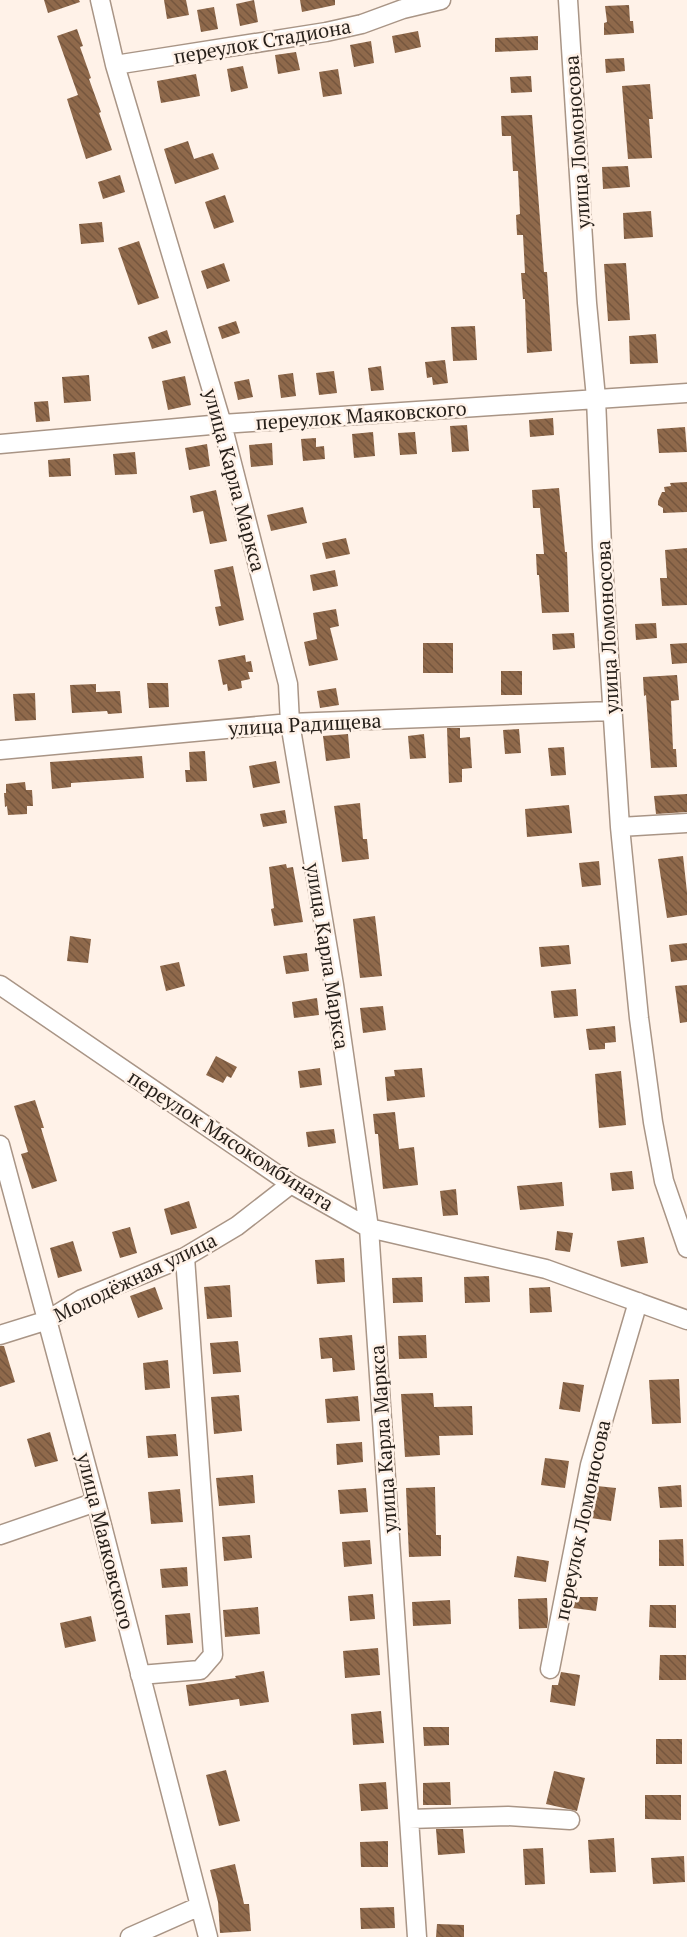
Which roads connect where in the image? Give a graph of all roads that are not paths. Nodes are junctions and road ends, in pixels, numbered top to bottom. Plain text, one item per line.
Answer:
1 (100, 0) edge
2 (441, 0) edge
3 (568, 0) edge
4 (115, 65) junction
5 (687, 393) edge
6 (596, 398) junction
7 (222, 424) junction
8 (0, 444) edge
9 (611, 711) junction
10 (290, 723) junction
11 (0, 750) edge
12 (687, 823) edge
13 (620, 827) junction
14 (0, 985) edge
15 (1, 1156) edge
16 (291, 1184) junction
17 (369, 1228) junction
18 (687, 1248) edge
19 (185, 1257) junction
20 (638, 1302) junction
21 (48, 1320) junction
22 (687, 1320) edge
23 (0, 1335) edge
24 (96, 1502) junction
25 (0, 1535) edge
26 (550, 1669) dead end
27 (140, 1675) junction
28 (409, 1819) junction
29 (570, 1820) dead end
30 (200, 1906) junction
31 (130, 1937) edge
32 (208, 1937) edge
33 (417, 1937) edge

1 - 4 street, улица Карла Маркса
2 - 4 street, переулок Стадиона
3 - 6 street, улица Ломоносова
4 - 7 street, улица Карла Маркса
5 - 6 street, переулок Маяковского
6 - 7 street, переулок Маяковского
6 - 9 street, улица Ломоносова
7 - 8 street, переулок Маяковского
7 - 10 street, улица Карла Маркса
9 - 10 street, улица Радищева
9 - 13 street, улица Ломоносова
10 - 11 street, улица Радищева
10 - 17 street, улица Карла Маркса
12 - 13 street
13 - 18 street, улица Ломоносова
14 - 16 street, переулок Мясокомбината
15 - 21 street, улица Маяковского
16 - 17 street, переулок Мясокомбината
16 - 19 street, Молодёжная улица
17 - 20 street, переулок Мясокомбината
17 - 28 street, улица Карла Маркса
19 - 21 street, Молодёжная улица
19 - 27 street
20 - 22 street, переулок Мясокомбината
20 - 26 street, переулок Ломоносова
21 - 23 street, Молодёжная улица
21 - 24 street, улица Маяковского
24 - 25 street
24 - 27 street, улица Маяковского
27 - 30 street, улица Маяковского
28 - 29 street
28 - 33 street, улица Карла Маркса
30 - 31 street
30 - 32 street, улица Маяковского

